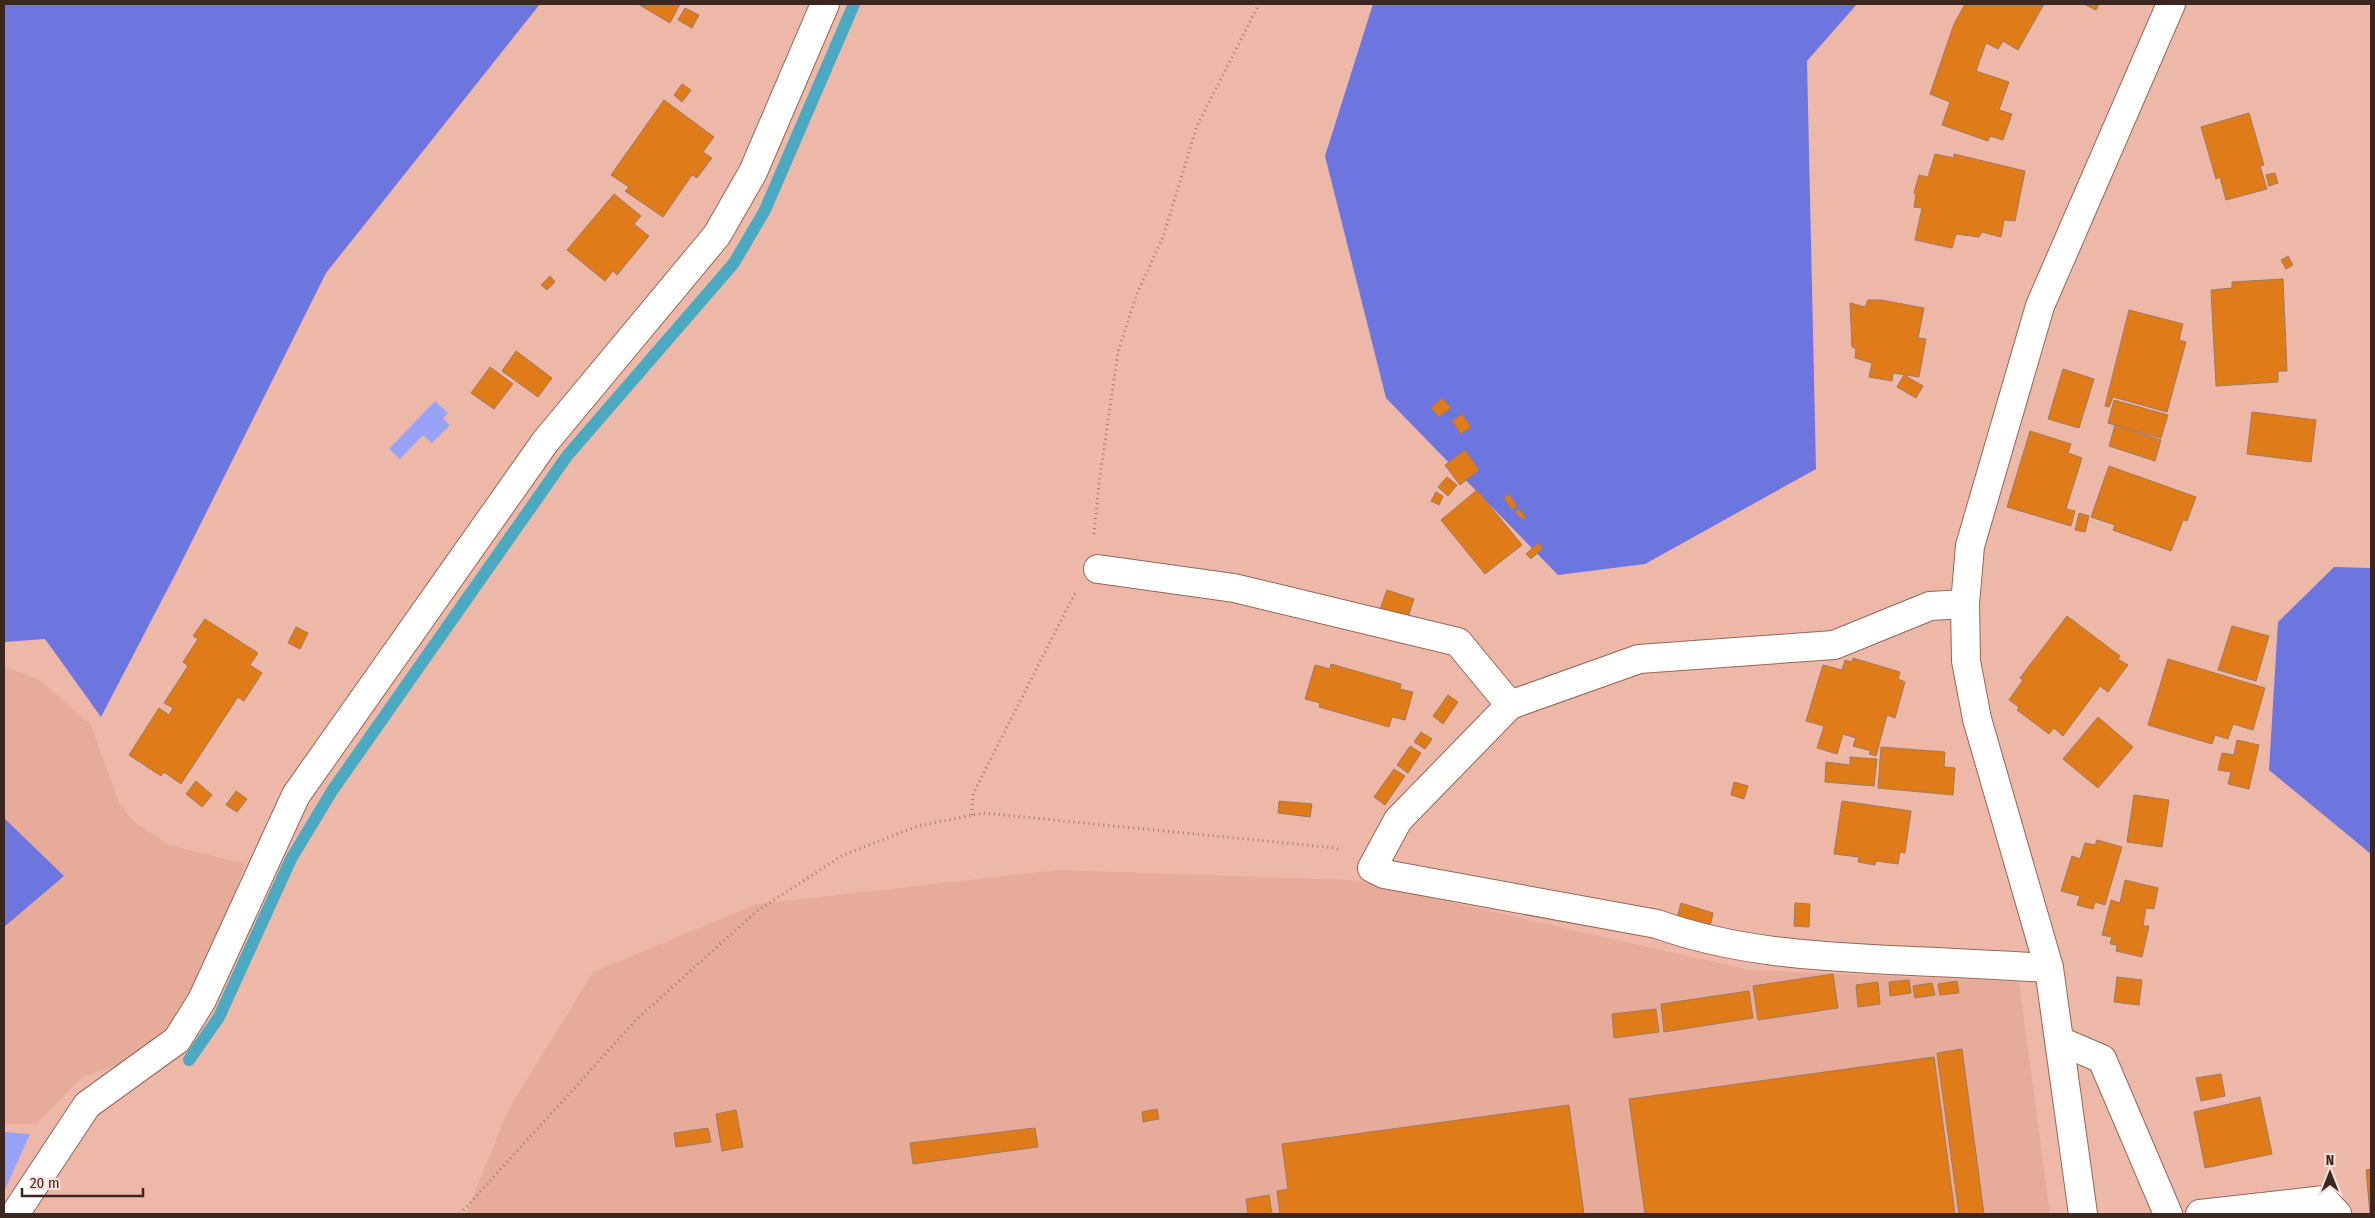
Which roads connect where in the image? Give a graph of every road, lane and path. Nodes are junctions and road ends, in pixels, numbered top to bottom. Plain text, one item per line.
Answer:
1 (825, 4) edge
2 (1259, 4) edge
3 (2171, 4) edge
4 (1098, 569) junction
5 (1965, 604) junction
6 (1510, 705) junction
7 (972, 816) junction
8 (1372, 868) junction
9 (2049, 968) junction
10 (2060, 1041) junction
11 (15, 1214) edge
12 (460, 1214) edge
13 (2083, 1214) edge
14 (2168, 1214) edge
15 (2200, 1214) edge
16 (2337, 1214) edge

1 - 11 street
2 - 4 path
3 - 5 street
4 - 6 street
4 - 7 path
5 - 6 street
5 - 9 street
6 - 8 street
7 - 8 path
7 - 12 path
8 - 9 street
9 - 10 street
10 - 13 street
10 - 14 street
15 - 16 street

